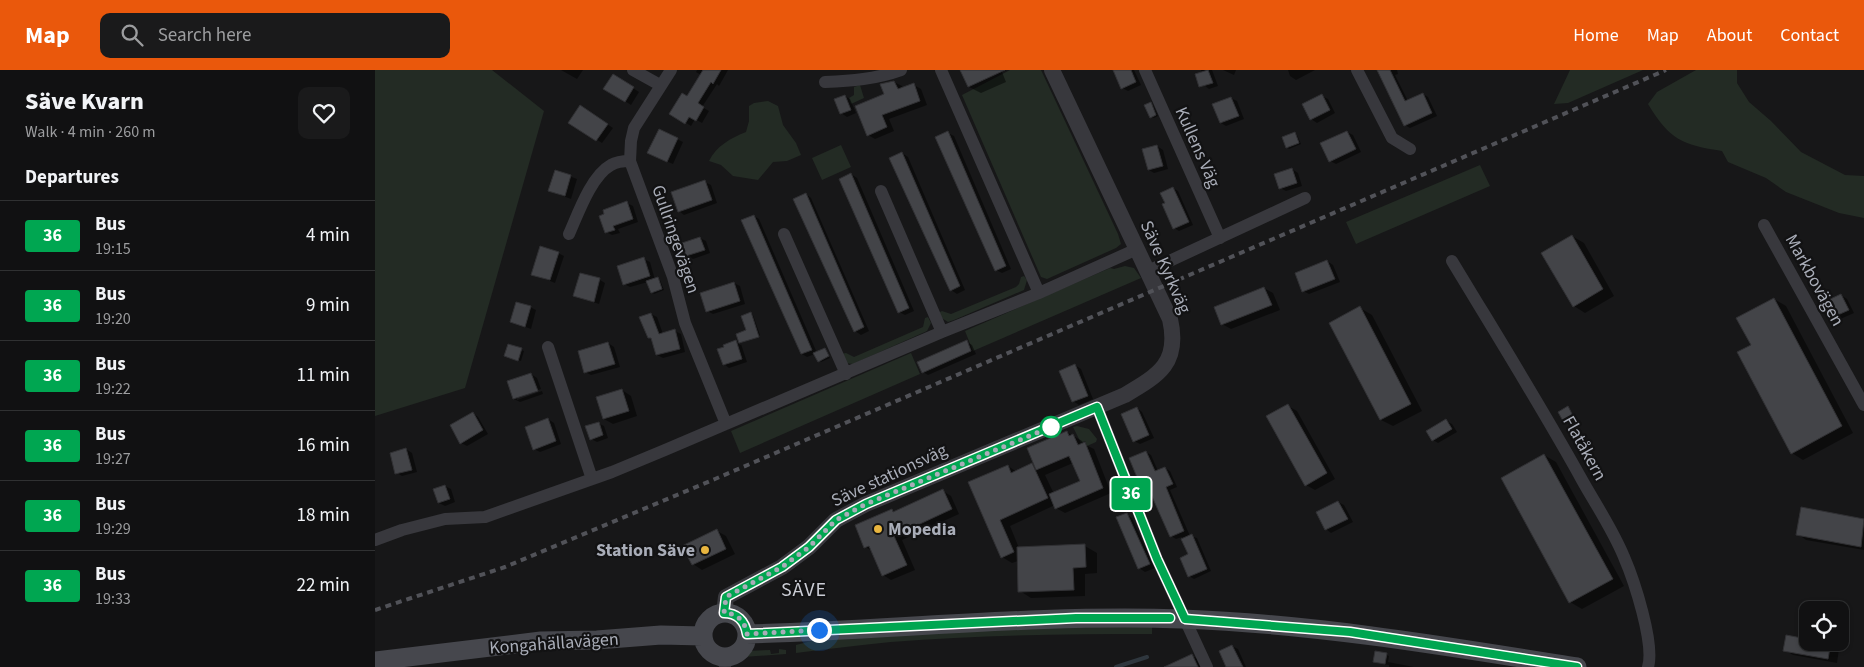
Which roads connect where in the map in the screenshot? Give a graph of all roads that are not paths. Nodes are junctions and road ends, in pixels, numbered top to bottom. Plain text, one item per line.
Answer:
1 (633, 70) edge
2 (671, 70) edge
3 (901, 70) edge
4 (941, 70) edge
5 (1052, 70) edge
6 (1145, 70) edge
7 (1357, 70) edge
8 (825, 82) dead end
9 (660, 85) junction
10 (1409, 149) dead end
11 (630, 161) junction
12 (881, 191) dead end
13 (1305, 198) dead end
14 (1764, 225) dead end
15 (569, 234) dead end
16 (784, 234) dead end
17 (1220, 238) junction
18 (1137, 249) junction
19 (1452, 261) dead end
20 (1148, 271) junction
21 (1039, 293) junction
22 (942, 332) junction
23 (548, 347) dead end
24 (846, 374) junction
25 (1864, 405) edge
26 (1097, 407) junction
27 (726, 424) junction
28 (593, 478) junction
29 (375, 540) edge
30 (724, 613) junction
31 (1185, 619) junction
32 (747, 634) junction
33 (703, 636) junction
34 (375, 661) edge
35 (725, 662) edge
36 (1207, 667) edge
37 (1577, 667) edge
38 (1648, 667) edge

1 - 9 street
2 - 9 street
3 - 8 street
4 - 21 street
5 - 18 street, Säve Kyrkväg
6 - 17 street, Kullens Väg
7 - 10 street
9 - 11 street
11 - 15 street
11 - 27 street, Gullringevägen
12 - 22 street
13 - 17 street
14 - 25 street, Markbovägen
16 - 24 street
17 - 20 street
18 - 20 street, Säve Kyrkväg
18 - 21 street
19 - 38 street, Flatåkern
20 - 26 street, Säve Kyrkväg
21 - 22 street
22 - 24 street
23 - 28 street
24 - 27 street
26 - 30 street, Säve stationsväg
26 - 31 street
27 - 28 street
28 - 29 street
30 - 32 main road
30 - 33 main road
31 - 32 main road
31 - 36 street
31 - 37 main road
32 - 35 main road
33 - 34 main road, Kongahällavägen
33 - 35 main road

